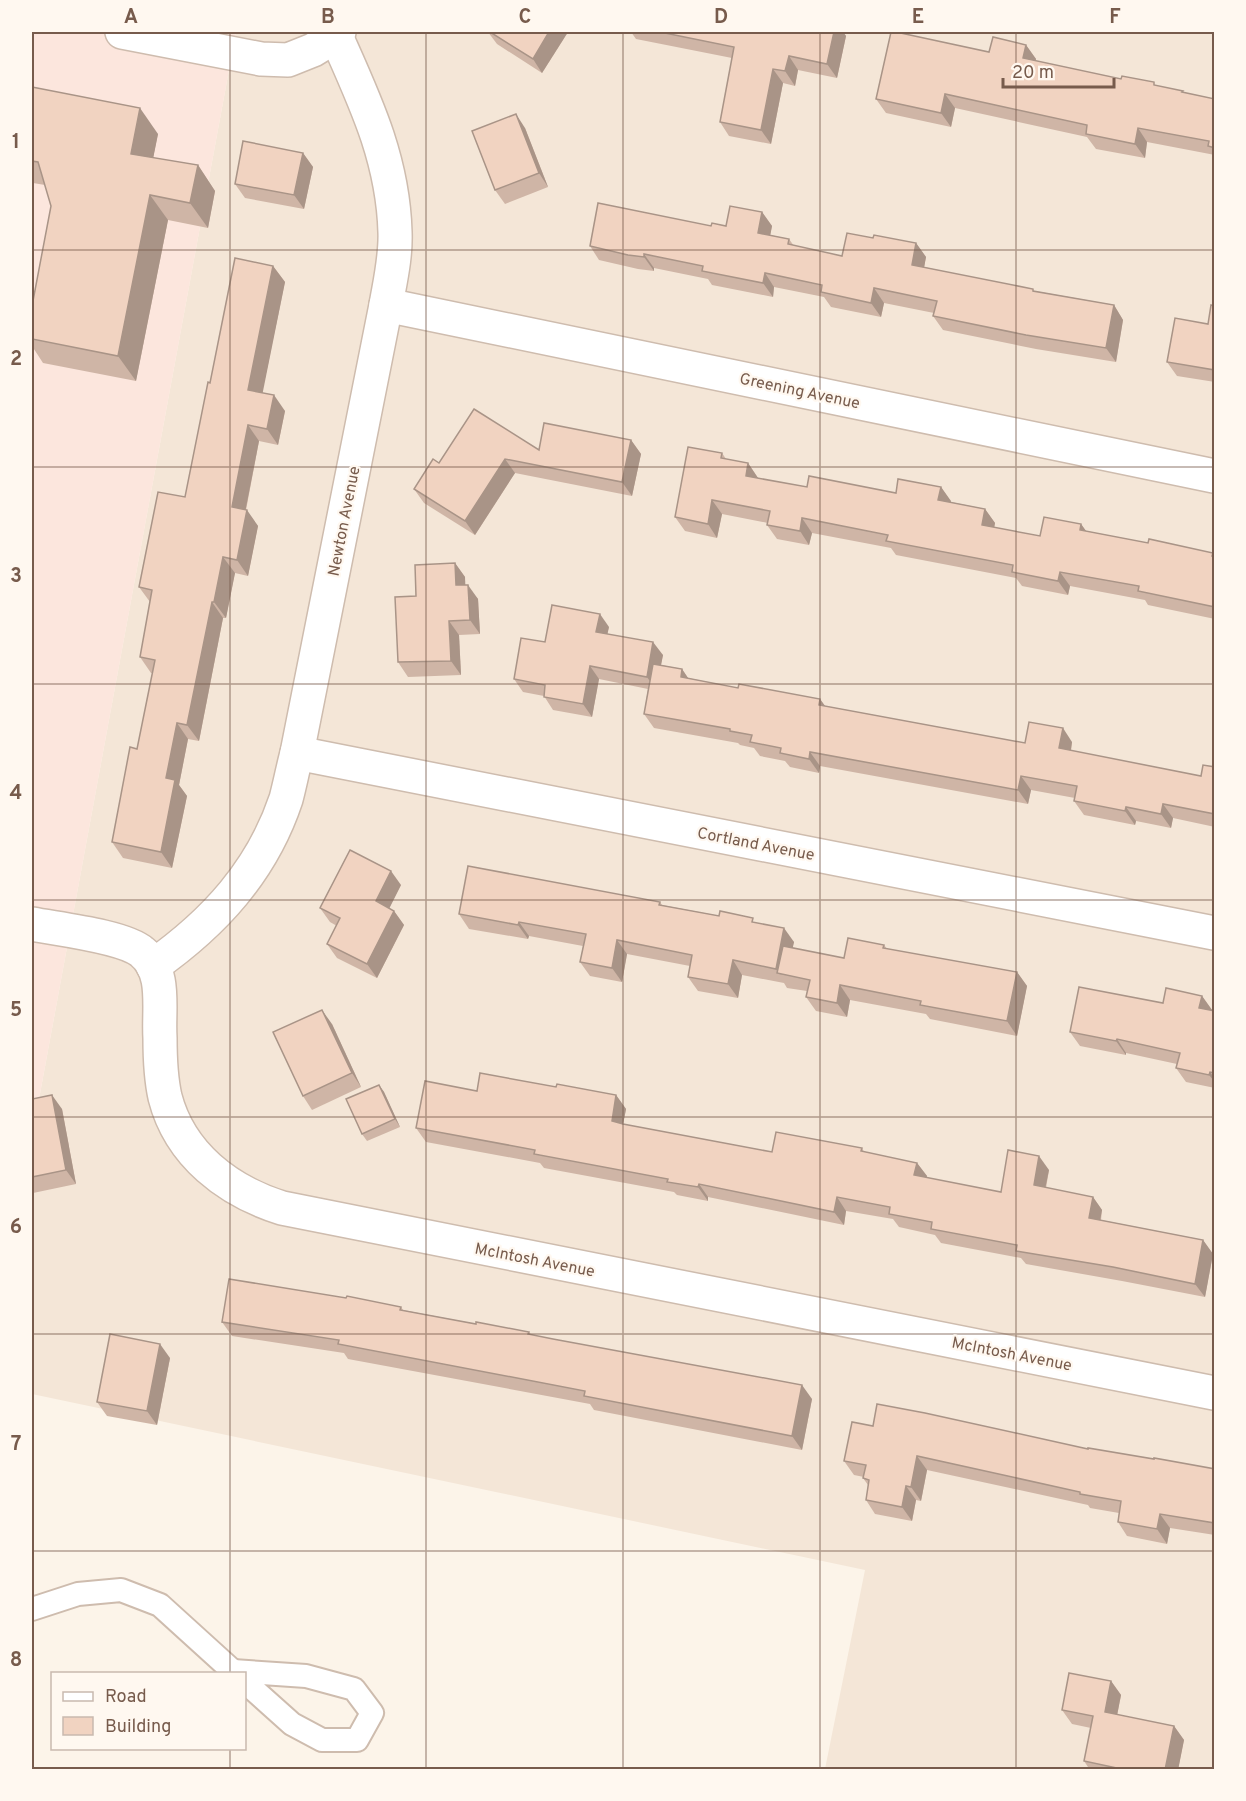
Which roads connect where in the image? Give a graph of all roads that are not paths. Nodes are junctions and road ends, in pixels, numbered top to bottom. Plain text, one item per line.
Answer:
1 (122, 32) edge
2 (338, 34) edge
3 (175, 37) edge
4 (386, 305) junction
5 (1215, 476) edge
6 (297, 753) junction
7 (32, 924) edge
8 (1215, 933) edge
9 (153, 966) junction
10 (1215, 1393) edge
11 (32, 1610) edge
12 (235, 1672) edge
13 (246, 1675) edge
14 (246, 1682) edge

1 - 3 street
2 - 3 street
2 - 4 street, Newton Avenue
4 - 5 street, Greening Avenue
4 - 6 street, Newton Avenue
6 - 8 street, Cortland Avenue
6 - 9 street, Newton Avenue
7 - 9 street
9 - 10 street, McIntosh Avenue
11 - 12 lane
13 - 14 lane

